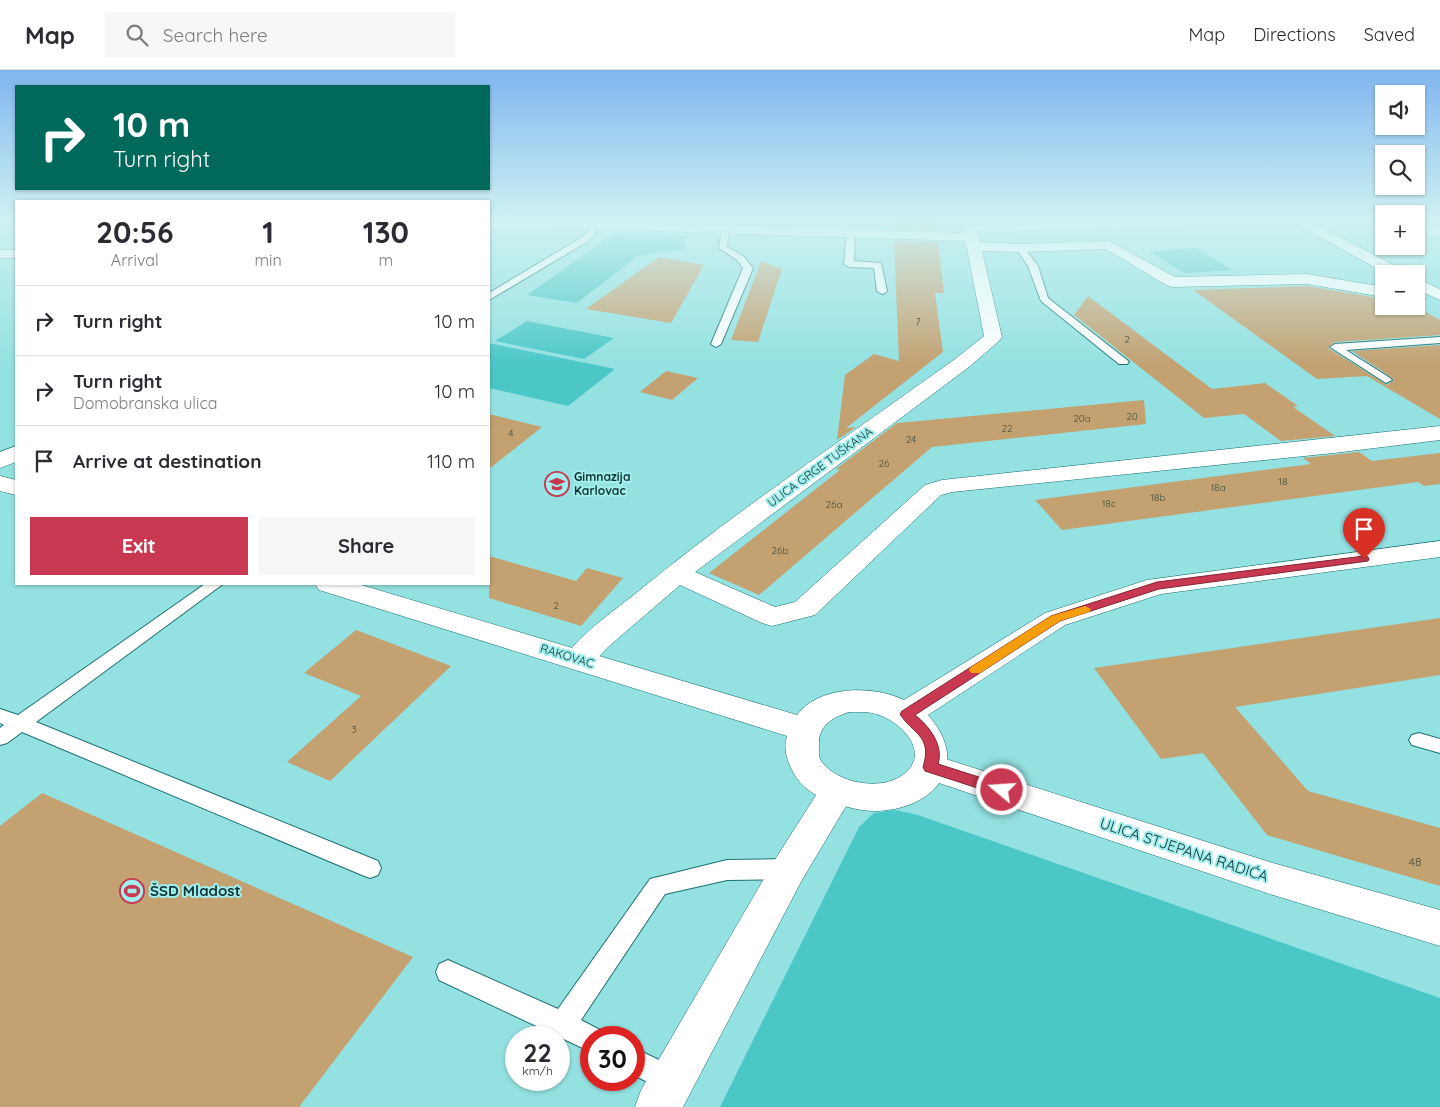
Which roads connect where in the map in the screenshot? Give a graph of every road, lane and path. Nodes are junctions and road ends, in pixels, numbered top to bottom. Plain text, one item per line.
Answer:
1 (538, 267) edge
2 (748, 267) edge
3 (878, 267) edge
4 (978, 267) edge
5 (1033, 267) edge
6 (1147, 267) edge
7 (1425, 288) edge
8 (1375, 290) edge
9 (882, 291) dead end
10 (1440, 295) edge
11 (490, 296) edge
12 (1425, 298) edge
13 (1440, 301) edge
14 (1440, 340) edge
15 (716, 344) dead end
16 (1124, 362) dead end
17 (1386, 380) dead end
18 (1440, 433) edge
19 (15, 454) edge
20 (0, 461) edge
21 (0, 483) edge
22 (15, 488) edge
23 (1440, 549) edge
24 (676, 573) junction
25 (213, 585) edge
26 (332, 585) edge
27 (580, 659) junction
28 (906, 714) junction
29 (0, 716) edge
30 (20, 723) junction
31 (804, 728) junction
32 (0, 738) edge
33 (1420, 740) dead end
34 (1440, 746) edge
35 (930, 767) junction
36 (837, 791) junction
37 (370, 868) dead end
38 (789, 869) junction
39 (1440, 928) edge
40 (448, 972) dead end
41 (563, 1024) junction
42 (580, 1033) edge
43 (645, 1073) edge
44 (665, 1094) edge

1 - 11 lane
2 - 15 lane
3 - 9 lane
4 - 24 street, ULICA GRGE TUŠKANA
5 - 16 lane
6 - 8 street
7 - 10 street
12 - 13 street
14 - 17 lane
18 - 24 street
19 - 20 street
21 - 22 street
23 - 28 street
24 - 27 street, ULICA GRGE TUŠKANA
25 - 30 lane
26 - 27 street, RAKOVAC
27 - 31 street, RAKOVAC
28 - 31 street
28 - 35 street
29 - 30 lane
30 - 32 lane
30 - 37 lane
31 - 36 street
33 - 34 lane
35 - 36 street
35 - 39 street, ULICA STJEPANA RADIĆA
36 - 38 street
38 - 41 lane
38 - 44 street
40 - 41 lane
41 - 42 lane
43 - 44 lane

